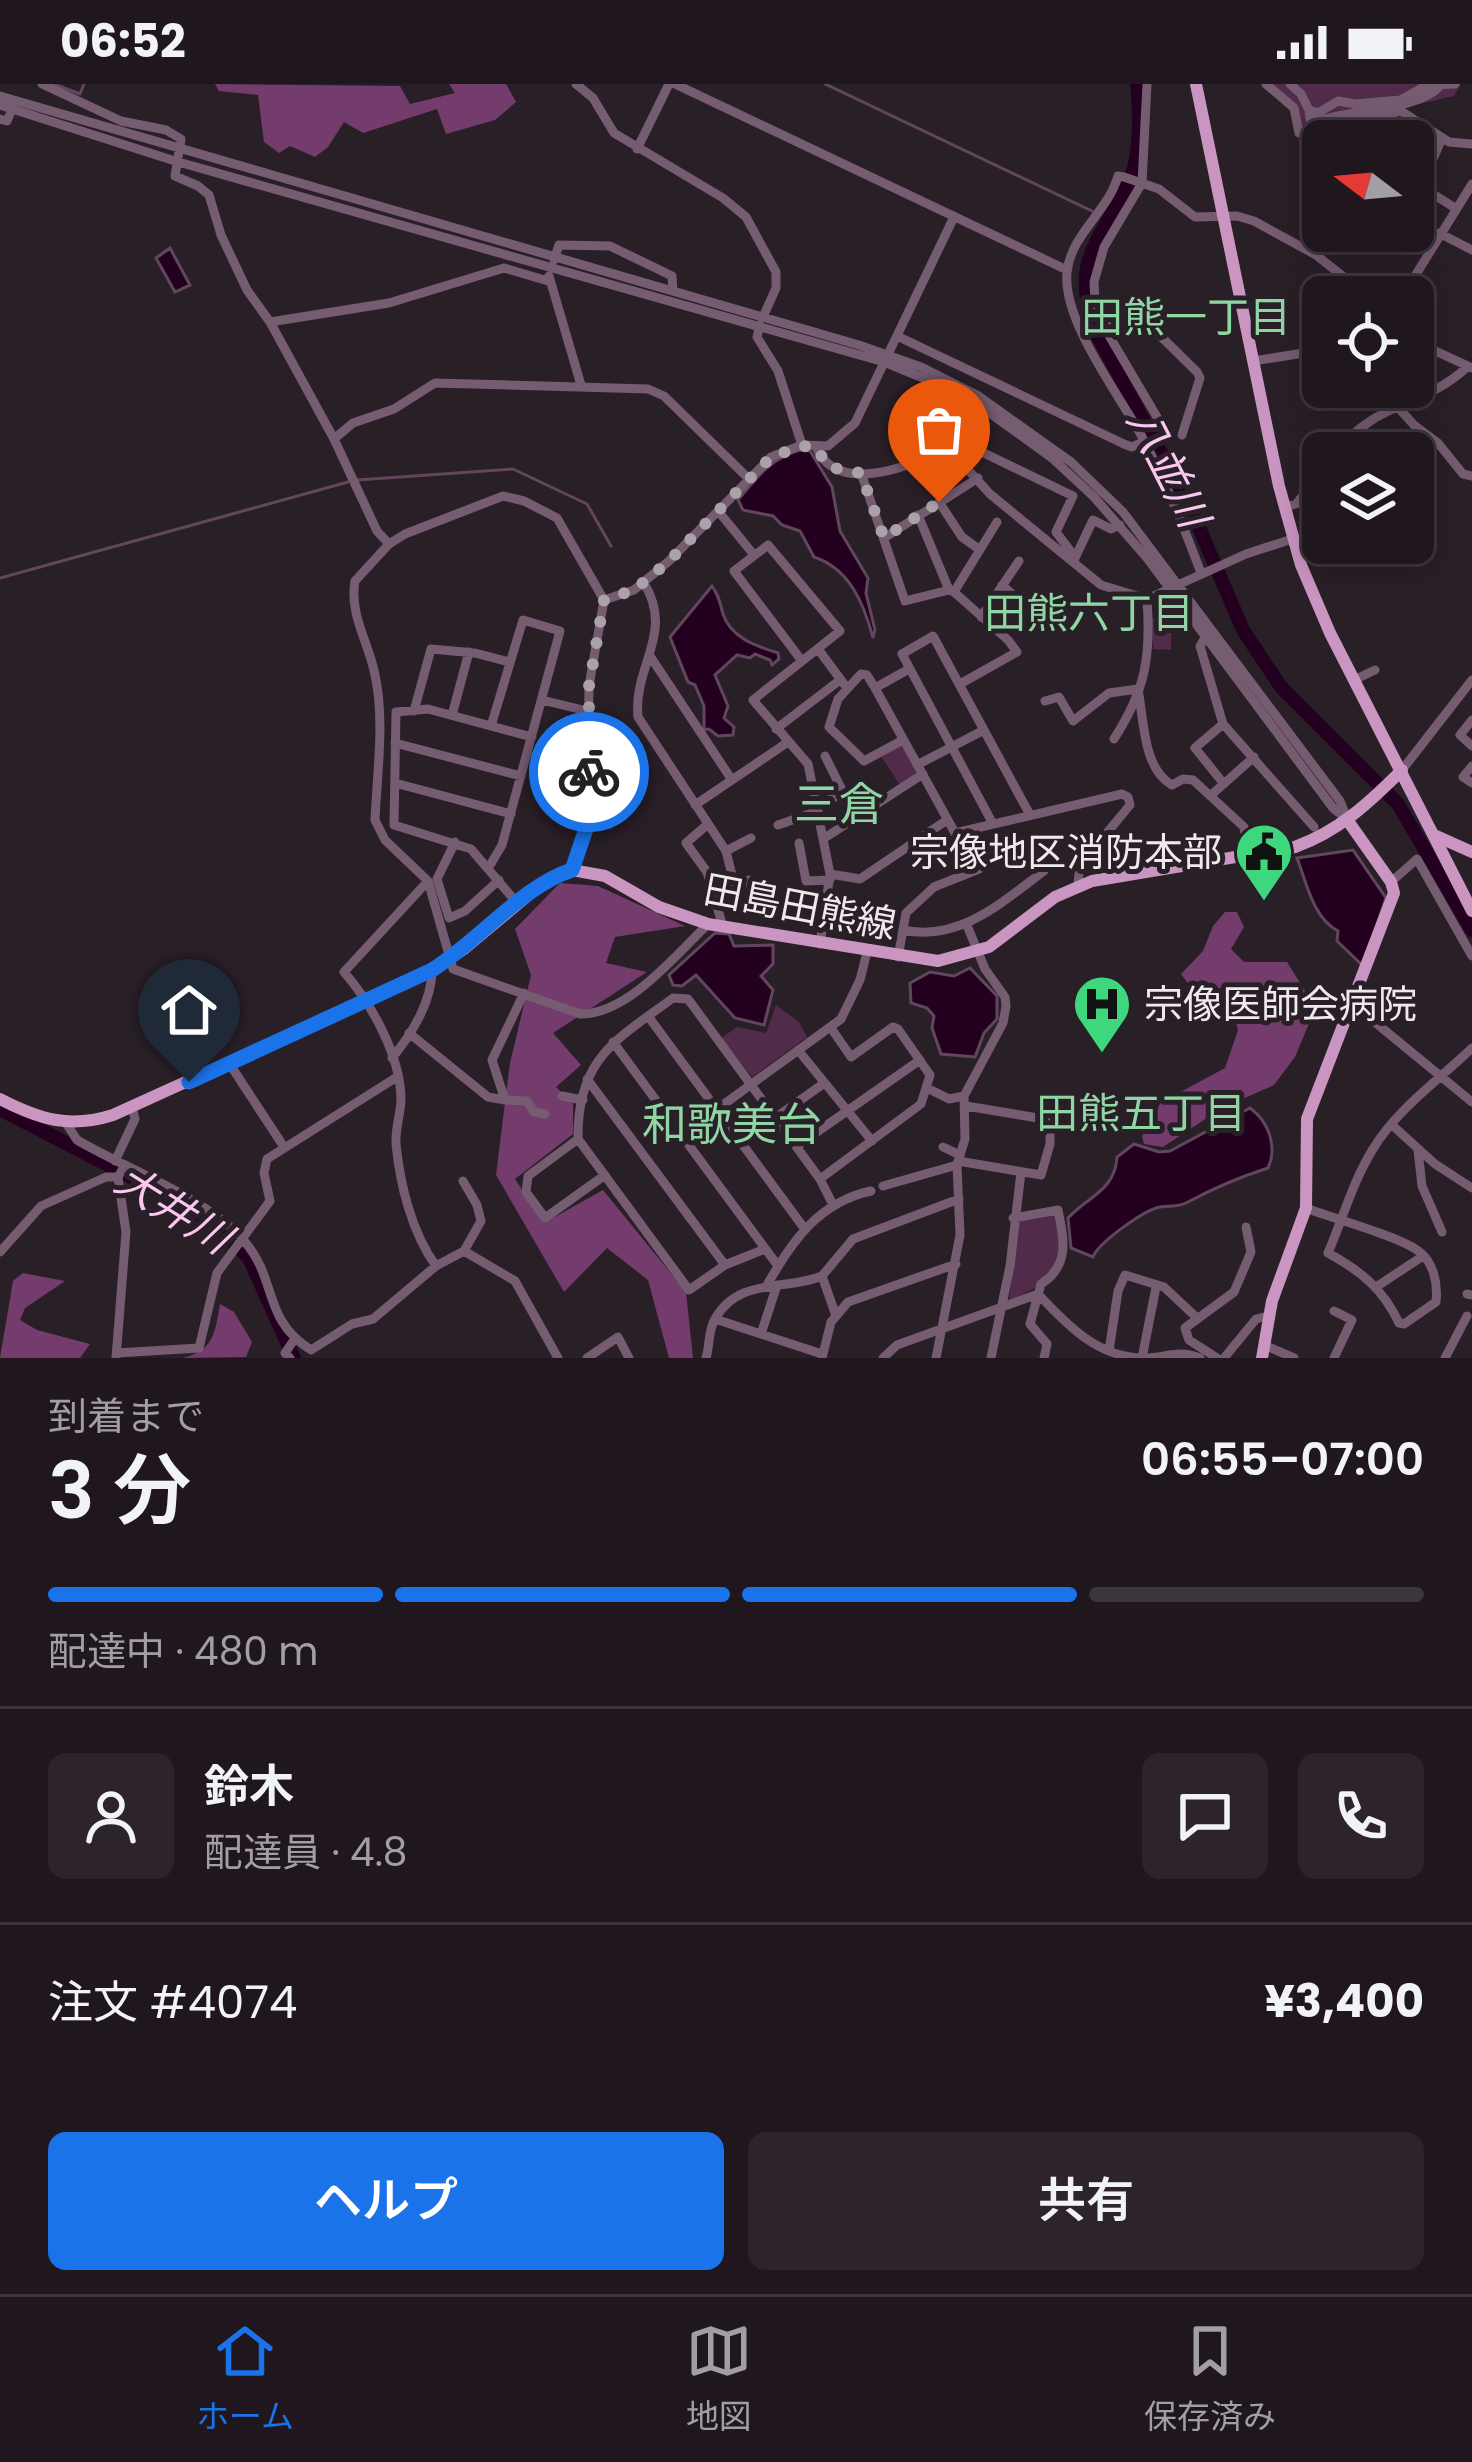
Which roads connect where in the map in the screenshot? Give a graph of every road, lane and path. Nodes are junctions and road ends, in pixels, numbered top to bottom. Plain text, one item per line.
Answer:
1 (42, 84) edge
2 (80, 84) edge
3 (576, 84) edge
4 (672, 84) edge
5 (1147, 84) edge
6 (1196, 84) edge
7 (1266, 84) edge
8 (1290, 84) edge
9 (1447, 85) edge
10 (0, 96) edge
11 (72, 100) junction
12 (0, 105) edge
13 (12, 110) junction
14 (0, 119) edge
15 (1440, 143) dead end
16 (1472, 144) edge
17 (637, 149) junction
18 (176, 155) junction
19 (1141, 182) junction
20 (1472, 184) edge
21 (1455, 208) junction
22 (954, 217) junction
23 (1224, 217) junction
24 (1439, 233) junction
25 (1472, 250) edge
26 (554, 262) junction
27 (1067, 270) junction
28 (1339, 274) joint
29 (1342, 276) edge
30 (1417, 276) edge
31 (548, 281) junction
32 (673, 291) junction
33 (761, 321) junction
34 (270, 322) junction
35 (1102, 325) junction
36 (897, 337) junction
37 (1434, 350) edge
38 (1302, 353) edge
39 (886, 358) junction
40 (1253, 361) junction
41 (1470, 367) edge
42 (986, 379) junction
43 (581, 385) junction
44 (1434, 389) edge
45 (975, 399) junction
46 (1390, 408) edge
47 (1399, 408) edge
48 (1164, 429) dead end
49 (1353, 432) edge
50 (1182, 435) dead end
51 (334, 439) junction
52 (1144, 441) junction
53 (953, 445) junction
54 (802, 446) junction
55 (816, 447) junction
56 (1069, 471) junction
57 (861, 473) junction
58 (1472, 476) edge
59 (748, 478) junction
60 (978, 478) junction
61 (1073, 496) junction
62 (1302, 497) edge
63 (939, 502) junction
64 (1284, 507) junction
65 (719, 512) junction
66 (918, 515) junction
67 (997, 522) dead end
68 (1120, 525) junction
69 (884, 538) junction
70 (1292, 539) junction
71 (389, 544) junction
72 (980, 550) junction
73 (754, 555) junction
74 (1074, 560) junction
75 (1018, 561) dead end
76 (1203, 572) junction
77 (644, 583) junction
78 (1002, 585) junction
79 (1174, 585) junction
80 (951, 591) junction
81 (1147, 599) junction
82 (604, 600) junction
83 (981, 617) junction
84 (1038, 617) dead end
85 (1206, 636) junction
86 (1030, 645) dead end
87 (818, 649) junction
88 (469, 652) junction
89 (1016, 652) junction
90 (650, 656) junction
91 (802, 661) junction
92 (509, 662) junction
93 (909, 669) junction
94 (1375, 670) dead end
95 (1354, 680) junction
96 (1472, 680) edge
97 (960, 683) junction
98 (844, 684) junction
99 (875, 688) junction
100 (1138, 689) junction
101 (542, 700) junction
102 (1045, 701) dead end
103 (414, 710) junction
104 (587, 711) junction
105 (452, 716) junction
106 (1472, 720) edge
107 (1223, 724) junction
108 (491, 726) junction
109 (776, 729) junction
110 (984, 730) junction
111 (532, 737) junction
112 (1114, 739) dead end
113 (903, 740) junction
114 (788, 742) junction
115 (395, 743) junction
116 (951, 746) junction
117 (1472, 746) edge
118 (825, 756) dead end
119 (1254, 758) junction
120 (1472, 766) edge
121 (920, 770) junction
122 (1402, 770) junction
123 (521, 776) junction
124 (733, 780) junction
125 (394, 783) junction
126 (1472, 783) edge
127 (1224, 784) junction
128 (1210, 796) junction
129 (695, 805) junction
130 (817, 809) junction
131 (511, 814) junction
132 (1030, 815) junction
133 (947, 820) junction
134 (1348, 820) junction
135 (708, 824) junction
136 (993, 824) junction
137 (778, 826) dead end
138 (1314, 827) dead end
139 (1434, 835) junction
140 (751, 838) dead end
141 (823, 839) junction
142 (455, 842) junction
143 (799, 843) dead end
144 (1471, 850) edge
145 (726, 851) junction
146 (1248, 855) junction
147 (489, 867) junction
148 (572, 870) junction
149 (830, 877) junction
150 (499, 880) junction
151 (428, 881) junction
152 (1390, 882) junction
153 (734, 883) junction
154 (1078, 885) junction
155 (711, 890) junction
156 (517, 903) junction
157 (758, 908) dead end
158 (1472, 911) edge
159 (966, 922) junction
160 (716, 926) junction
161 (903, 930) junction
162 (820, 944) junction
163 (866, 952) junction
164 (978, 952) junction
165 (1472, 956) edge
166 (898, 957) junction
167 (450, 959) junction
168 (432, 970) junction
169 (524, 993) junction
170 (366, 1000) junction
171 (1354, 1005) junction
172 (648, 1016) junction
173 (831, 1028) junction
174 (409, 1033) junction
175 (613, 1042) junction
176 (1472, 1048) edge
177 (799, 1050) junction
178 (392, 1058) junction
179 (920, 1060) junction
180 (229, 1063) junction
181 (398, 1077) junction
182 (1442, 1077) junction
183 (587, 1079) junction
184 (823, 1084) junction
185 (752, 1085) junction
186 (927, 1088) junction
187 (562, 1096) dead end
188 (0, 1099) edge
189 (505, 1100) junction
190 (583, 1100) junction
191 (965, 1101) junction
192 (1472, 1102) edge
193 (132, 1107) junction
194 (716, 1110) junction
195 (846, 1110) junction
196 (544, 1114) dead end
197 (775, 1118) junction
198 (66, 1123) junction
199 (1393, 1125) junction
200 (578, 1139) junction
201 (872, 1141) junction
202 (284, 1147) junction
203 (797, 1147) junction
204 (943, 1147) dead end
205 (1418, 1150) junction
206 (958, 1160) junction
207 (120, 1163) junction
208 (1021, 1172) junction
209 (605, 1175) junction
210 (118, 1177) junction
211 (820, 1179) junction
212 (463, 1181) dead end
213 (883, 1186) dead end
214 (1472, 1188) edge
215 (871, 1191) dead end
216 (959, 1199) junction
217 (833, 1205) junction
218 (1306, 1208) junction
219 (1013, 1218) junction
220 (1341, 1222) junction
221 (1246, 1227) dead end
222 (804, 1228) junction
223 (1442, 1232) dead end
224 (244, 1241) junction
225 (766, 1249) junction
226 (464, 1250) junction
227 (0, 1252) edge
228 (1423, 1256) junction
229 (956, 1264) junction
230 (725, 1265) junction
231 (436, 1266) junction
232 (778, 1266) junction
233 (822, 1276) junction
234 (772, 1285) junction
235 (1156, 1287) junction
236 (1376, 1287) junction
237 (1038, 1294) junction
238 (1002, 1307) junction
239 (1334, 1312) dead end
240 (835, 1313) junction
241 (1268, 1316) junction
242 (1467, 1316) dead end
243 (1196, 1317) junction
244 (715, 1319) junction
245 (943, 1328) junction
246 (761, 1334) junction
247 (294, 1340) junction
248 (1263, 1352) edge
249 (1116, 1355) edge
250 (117, 1356) edge
251 (285, 1356) edge
252 (822, 1356) edge
253 (558, 1358) edge
254 (587, 1358) edge
255 (629, 1358) edge
256 (706, 1358) edge
257 (883, 1358) edge
258 (936, 1358) edge
259 (991, 1358) edge
260 (1044, 1358) edge
261 (1142, 1358) edge
262 (1200, 1358) edge
263 (1221, 1358) edge
264 (1294, 1358) edge
265 (1334, 1358) edge
266 (1445, 1358) edge

1 - 11 street
2 - 11 street
3 - 17 street
4 - 17 street
4 - 22 street
5 - 19 street
6 - 23 main road
7 - 16 street
8 - 9 street
10 - 18 street
11 - 18 street
12 - 13 street
13 - 14 street
13 - 18 street
15 - 21 street
17 - 33 street
18 - 26 street
18 - 34 street
19 - 23 street
19 - 27 street
19 - 35 street
20 - 21 street
21 - 24 street
22 - 27 street
22 - 36 street
23 - 28 street
23 - 40 main road
24 - 25 street
24 - 30 street
26 - 31 street
26 - 32 street
26 - 32 street
26 - 33 street
27 - 52 street
28 - 29 street
31 - 34 street
31 - 43 street
32 - 33 street
33 - 39 street
33 - 54 street
34 - 51 street
35 - 48 street
35 - 50 street
36 - 39 street
36 - 42 street
37 - 41 street
38 - 40 street
39 - 45 street
39 - 55 street
40 - 64 main road
41 - 44 street
42 - 45 street
42 - 52 street
43 - 51 street
43 - 59 street
45 - 53 street
45 - 56 street
45 - 79 street
46 - 49 street
47 - 58 street
51 - 71 street
52 - 76 street
53 - 57 street
53 - 60 street
53 - 61 street
54 - 55 street
54 - 59 street
55 - 57 street
56 - 61 street
56 - 68 street
57 - 69 street
59 - 65 street
60 - 63 street
60 - 74 street
61 - 74 street
62 - 64 street
63 - 66 street
63 - 72 street
64 - 70 main road
65 - 73 street
65 - 77 street
66 - 69 street
66 - 80 street
67 - 72 street
68 - 74 street
68 - 79 street
69 - 80 street
70 - 76 street
70 - 95 main road
71 - 82 street
71 - 151 street
72 - 80 street
73 - 87 street
73 - 91 street
74 - 81 street
75 - 78 street
76 - 79 street
77 - 82 street
77 - 90 street
78 - 83 street
78 - 84 street
79 - 81 street
79 - 85 street
79 - 134 street
80 - 83 street
81 - 100 street
82 - 104 street
83 - 89 street
85 - 107 street
85 - 134 street
86 - 89 street
87 - 91 street
87 - 98 street
88 - 92 street
88 - 103 street
88 - 105 street
89 - 97 street
90 - 124 street
90 - 129 street
91 - 109 street
92 - 101 street
92 - 108 street
93 - 97 street
93 - 99 street
93 - 116 street
94 - 95 street
95 - 122 main road
96 - 122 street
97 - 110 street
98 - 99 street
98 - 109 street
98 - 113 street
99 - 113 street
100 - 102 street
100 - 112 street
100 - 128 street
101 - 104 street
101 - 111 street
103 - 105 street
103 - 115 street
104 - 148 street
105 - 108 street
106 - 117 street
107 - 119 street
107 - 127 street
108 - 111 street
109 - 114 street
110 - 116 street
110 - 132 street
111 - 123 street
113 - 121 street
114 - 124 street
114 - 130 street
115 - 123 street
115 - 125 street
116 - 121 street
116 - 136 street
118 - 130 street
119 - 127 street
119 - 138 street
120 - 126 street
121 - 133 street
121 - 141 street
122 - 134 main road, 田島田熊線
122 - 139 main road
123 - 131 street
124 - 129 street
125 - 131 street
125 - 142 street
127 - 128 street
128 - 146 street
129 - 135 street
130 - 137 street
130 - 141 street
131 - 147 street
132 - 136 street
132 - 154 street
133 - 136 street
133 - 149 street
134 - 146 main road, 田島田熊線
134 - 152 main road
135 - 145 street
135 - 155 street
139 - 144 main road
139 - 158 main road
140 - 145 street
141 - 149 street
142 - 147 street
142 - 150 street
143 - 149 street
145 - 153 street
146 - 154 main road, 田島田熊線
147 - 150 street
148 - 156 main road
148 - 160 main road, 田島田熊線
149 - 162 street
150 - 156 street
151 - 167 street
151 - 170 street
152 - 165 street
152 - 171 main road
153 - 155 street
153 - 157 street
154 - 164 main road, 田島田熊線
155 - 160 street
156 - 167 main road
159 - 161 street
159 - 161 street
159 - 164 street
160 - 162 main road, 田島田熊線
160 - 169 street
161 - 166 street
162 - 163 main road, 田島田熊線
163 - 166 main road, 田島田熊線
163 - 173 street
164 - 166 main road, 田島田熊線
164 - 191 street
167 - 168 main road
167 - 169 street
168 - 170 main road
168 - 174 street
169 - 189 street
170 - 178 street
170 - 180 main road
171 - 182 street
171 - 218 main road
172 - 175 street
172 - 185 street
172 - 194 street
173 - 177 street
173 - 179 street
174 - 178 street
174 - 189 street
175 - 183 street
175 - 225 street
176 - 182 street
177 - 184 street
177 - 185 street
178 - 181 street
179 - 186 street
179 - 195 street
180 - 193 main road
180 - 202 street
181 - 202 street
181 - 231 street
182 - 192 street
182 - 199 street
183 - 190 street
183 - 230 street
184 - 195 street
184 - 197 street
185 - 194 street
185 - 197 street
186 - 191 street
186 - 201 street
187 - 190 street
188 - 198 main road
189 - 196 street
190 - 200 street
191 - 206 street
191 - 208 street
193 - 198 main road
193 - 207 street
194 - 222 street
195 - 201 street
195 - 203 street
197 - 203 street
198 - 207 street
199 - 205 street
199 - 220 street
200 - 209 street
200 - 209 street
201 - 211 street
202 - 224 street
203 - 211 street
204 - 206 street
205 - 214 street
205 - 223 street
206 - 208 street
206 - 213 street
206 - 216 street
207 - 210 street
207 - 224 street
208 - 219 street
209 - 230 street
210 - 227 street
210 - 250 street
211 - 217 street
212 - 226 street
215 - 217 street
216 - 229 street
216 - 233 street
217 - 222 street
218 - 220 street
218 - 241 main road
219 - 237 street
219 - 238 street
220 - 228 street
220 - 236 street
221 - 243 street
222 - 232 street
224 - 247 street
224 - 250 street
225 - 230 street
225 - 232 street
226 - 231 street
226 - 253 street
228 - 236 street
228 - 236 street
229 - 240 street
229 - 245 street
231 - 247 street
232 - 234 street
233 - 234 street
233 - 240 street
234 - 244 street
234 - 246 street
235 - 243 street
235 - 249 street
235 - 261 street
237 - 238 street
237 - 249 street
237 - 260 street
238 - 245 street
238 - 259 street
239 - 265 street
240 - 252 street
241 - 248 main road
241 - 263 street
242 - 266 street
243 - 263 street
244 - 246 street
244 - 256 street
245 - 257 street
245 - 258 street
246 - 252 street
247 - 251 street
248 - 264 street
249 - 261 street
254 - 255 street
261 - 262 street

